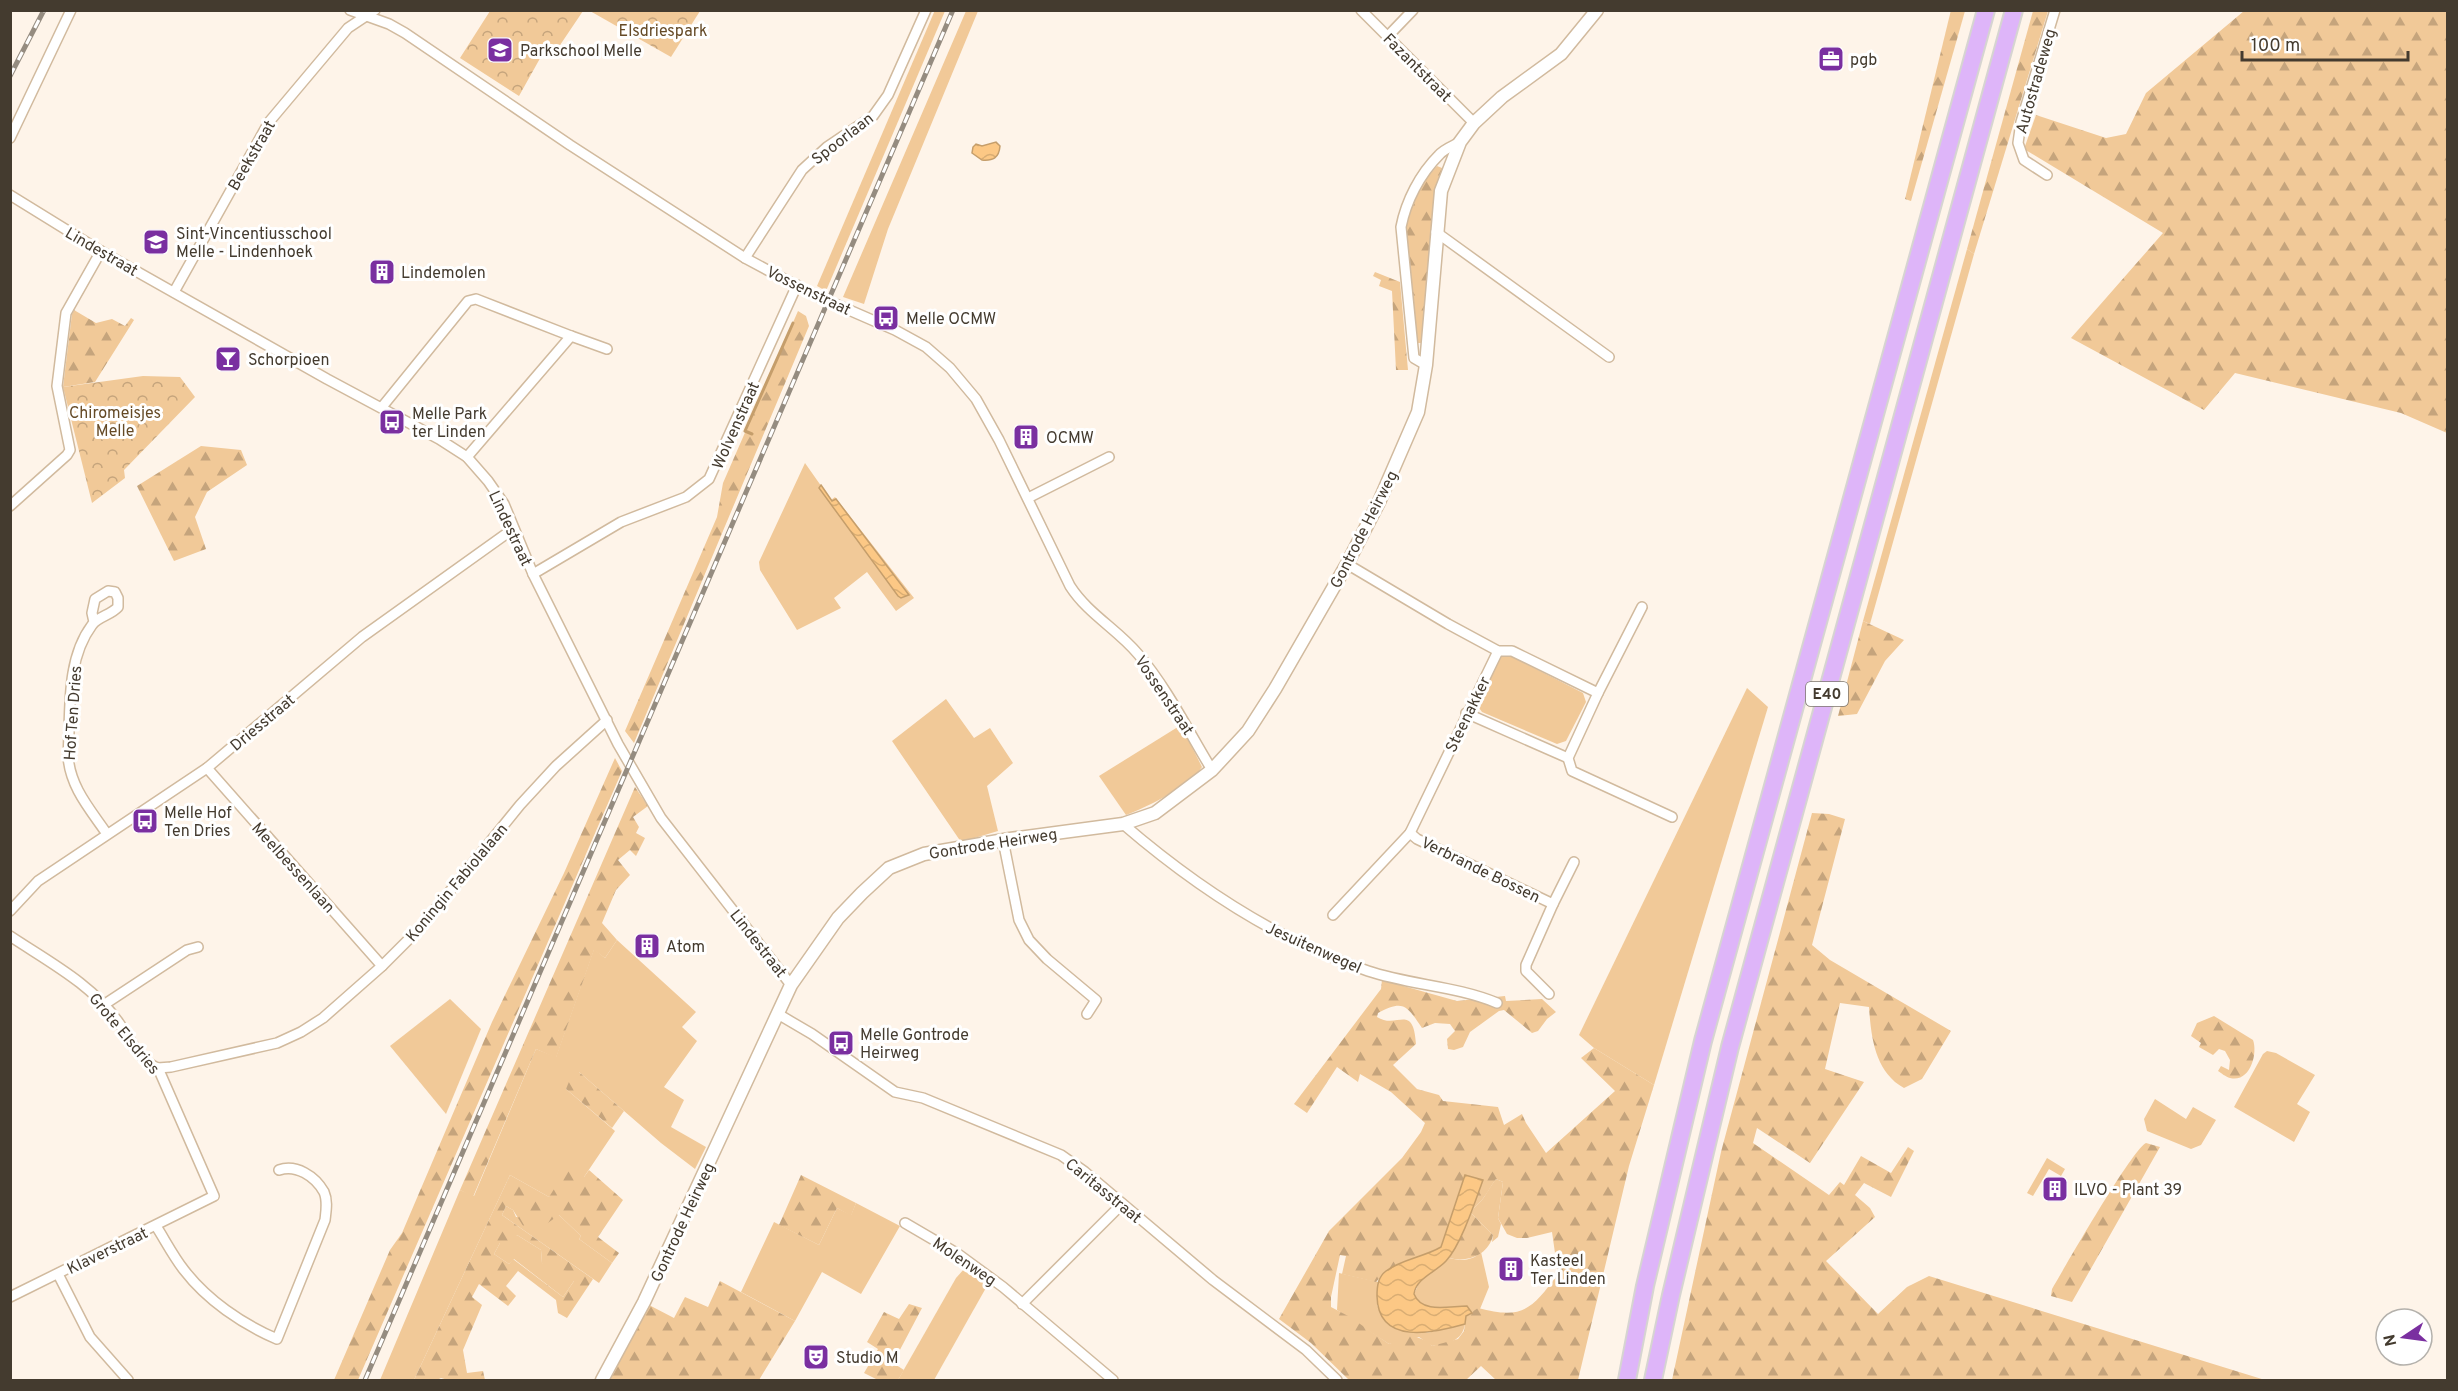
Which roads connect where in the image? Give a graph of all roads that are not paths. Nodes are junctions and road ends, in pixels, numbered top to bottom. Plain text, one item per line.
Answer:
1 (71, 10) edge
2 (350, 10) edge
3 (375, 10) edge
4 (926, 10) edge
5 (1361, 10) edge
6 (1413, 10) edge
7 (1597, 10) edge
8 (1986, 10) edge
9 (2014, 10) edge
10 (2055, 10) edge
11 (366, 16) junction
12 (1388, 36) junction
13 (1474, 123) junction
14 (10, 138) edge
15 (1460, 142) junction
16 (2047, 175) dead end
17 (10, 195) edge
18 (1436, 232) junction
19 (101, 251) junction
20 (745, 258) junction
21 (797, 285) junction
22 (174, 292) junction
23 (571, 336) junction
24 (607, 349) dead end
25 (1609, 357) dead end
26 (1426, 365) junction
27 (382, 407) junction
28 (1109, 457) dead end
29 (467, 458) junction
30 (1028, 498) junction
31 (10, 506) edge
32 (513, 529) junction
33 (1347, 564) junction
34 (533, 574) junction
35 (1642, 607) dead end
36 (94, 622) dead end
37 (1497, 651) junction
38 (1598, 693) junction
39 (1466, 713) junction
40 (607, 720) junction
41 (1568, 758) junction
42 (207, 768) junction
43 (1212, 770) junction
44 (1672, 818) dead end
45 (1123, 824) junction
46 (1410, 833) junction
47 (107, 834) junction
48 (1003, 840) junction
49 (1574, 862) dead end
50 (1553, 904) junction
51 (10, 912) edge
52 (1334, 915) dead end
53 (10, 936) edge
54 (198, 947) dead end
55 (382, 966) junction
56 (791, 985) junction
57 (1549, 994) dead end
58 (105, 1004) junction
59 (1497, 1004) dead end
60 (778, 1014) junction
61 (1087, 1014) dead end
62 (158, 1068) junction
63 (279, 1170) dead end
64 (214, 1196) joint
65 (1122, 1204) junction
66 (905, 1223) dead end
67 (156, 1226) junction
68 (58, 1274) junction
69 (10, 1298) edge
70 (1022, 1304) junction
71 (128, 1380) edge
72 (602, 1380) edge
73 (1113, 1380) edge
74 (1337, 1380) edge
75 (1627, 1380) edge
76 (1653, 1380) edge

1 - 14 street
2 - 11 street, Vossenstraat
3 - 11 street, Beekstraat
4 - 20 street, Spoorlaan
5 - 12 street, Fazantstraat
6 - 12 street
7 - 13 street, Gontrode Heirweg
8 - 75 highway, E40
9 - 76 highway, E40
10 - 16 street, Autostradeweg
11 - 20 street, Vossenstraat
11 - 22 street, Beekstraat
12 - 13 street, Fazantstraat
13 - 15 street, Gontrode Heirweg
15 - 18 street, Gontrode Heirweg
15 - 26 street, Gontrode Heirweg
17 - 19 street, Lindestraat
18 - 25 street
18 - 26 street, Gontrode Heirweg
19 - 22 street, Lindestraat
19 - 31 street
20 - 21 street, Vossenstraat
21 - 30 street, Vossenstraat
21 - 34 street, Wolvenstraat
22 - 27 street, Lindestraat
23 - 24 street
23 - 27 street
23 - 29 street
26 - 33 street, Gontrode Heirweg
27 - 29 street, Lindestraat
28 - 30 street
29 - 32 street, Lindestraat
30 - 43 street, Vossenstraat
32 - 34 street, Lindestraat
32 - 42 street, Driesstraat
33 - 37 street
33 - 43 street, Gontrode Heirweg
34 - 40 street, Lindestraat
35 - 38 street
36 - 47 street, Hof Ten Dries
37 - 38 street
37 - 39 street, Steenakker
38 - 41 street
39 - 41 street
39 - 46 street, Steenakker
40 - 55 street, Koningin Fabiolalaan
40 - 56 street, Lindestraat
41 - 44 street
42 - 47 street, Driesstraat
42 - 55 street, Meelbessenlaan
43 - 45 street, Gontrode Heirweg
45 - 48 street, Gontrode Heirweg
45 - 59 street, Jesuitenwegel
46 - 50 street, Verbrande Bossen
46 - 52 street, Steenakker
47 - 51 street, Driesstraat
48 - 56 street, Gontrode Heirweg
48 - 61 street
49 - 50 street, Verbrande Bossen
50 - 57 street, Verbrande Bossen
53 - 58 street, Grote Elsdries
54 - 58 street
55 - 62 street, Koningin Fabiolalaan
56 - 60 street, Gontrode Heirweg
58 - 62 street, Grote Elsdries
60 - 65 street, Caritasstraat
60 - 72 street, Gontrode Heirweg
62 - 64 street, Grote Elsdries
63 - 67 street, Klaverstraat
64 - 67 street, Klaverstraat
65 - 70 street
65 - 74 street, Caritasstraat
66 - 70 street, Molenweg
67 - 68 street, Klaverstraat
68 - 69 street, Klaverstraat
68 - 71 street, Klaverstraat
70 - 73 street, Molenweg

